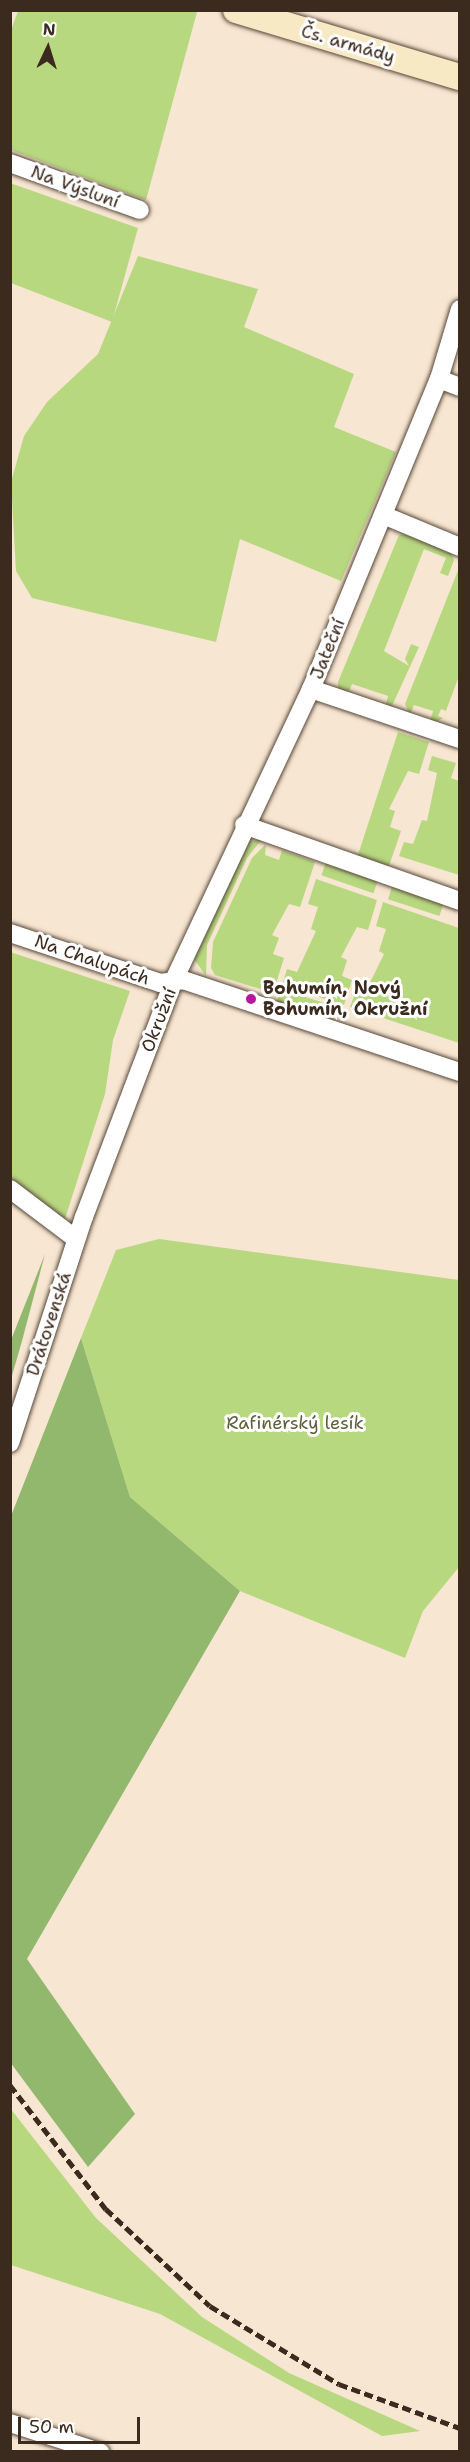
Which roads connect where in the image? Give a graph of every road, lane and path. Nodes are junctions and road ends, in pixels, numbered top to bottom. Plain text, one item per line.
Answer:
1 (236, 10) edge
2 (459, 77) edge
3 (10, 163) edge
4 (140, 210) dead end
5 (459, 309) edge
6 (439, 379) junction
7 (459, 387) edge
8 (383, 515) junction
9 (459, 547) edge
10 (311, 689) junction
11 (459, 739) edge
12 (244, 825) junction
13 (459, 901) edge
14 (10, 933) edge
15 (174, 980) junction
16 (459, 1072) edge
17 (10, 1189) edge
18 (76, 1239) junction
19 (10, 1443) edge
20 (10, 2423) edge
21 (78, 2448) edge
22 (100, 2451) edge

1 - 2 main road, Čs. armády
3 - 4 street, Na Výsluní
5 - 6 street, Jateční
6 - 7 street
6 - 8 street, Jateční
8 - 9 street
8 - 10 street, Jateční
10 - 11 street
10 - 12 street, Jateční
12 - 13 street
12 - 15 street, Jateční
14 - 15 street, Na Chalupách
15 - 16 street, Okružní
15 - 18 street, Okružní
17 - 18 street
18 - 19 street, Drátovenská
20 - 21 street
21 - 22 street

